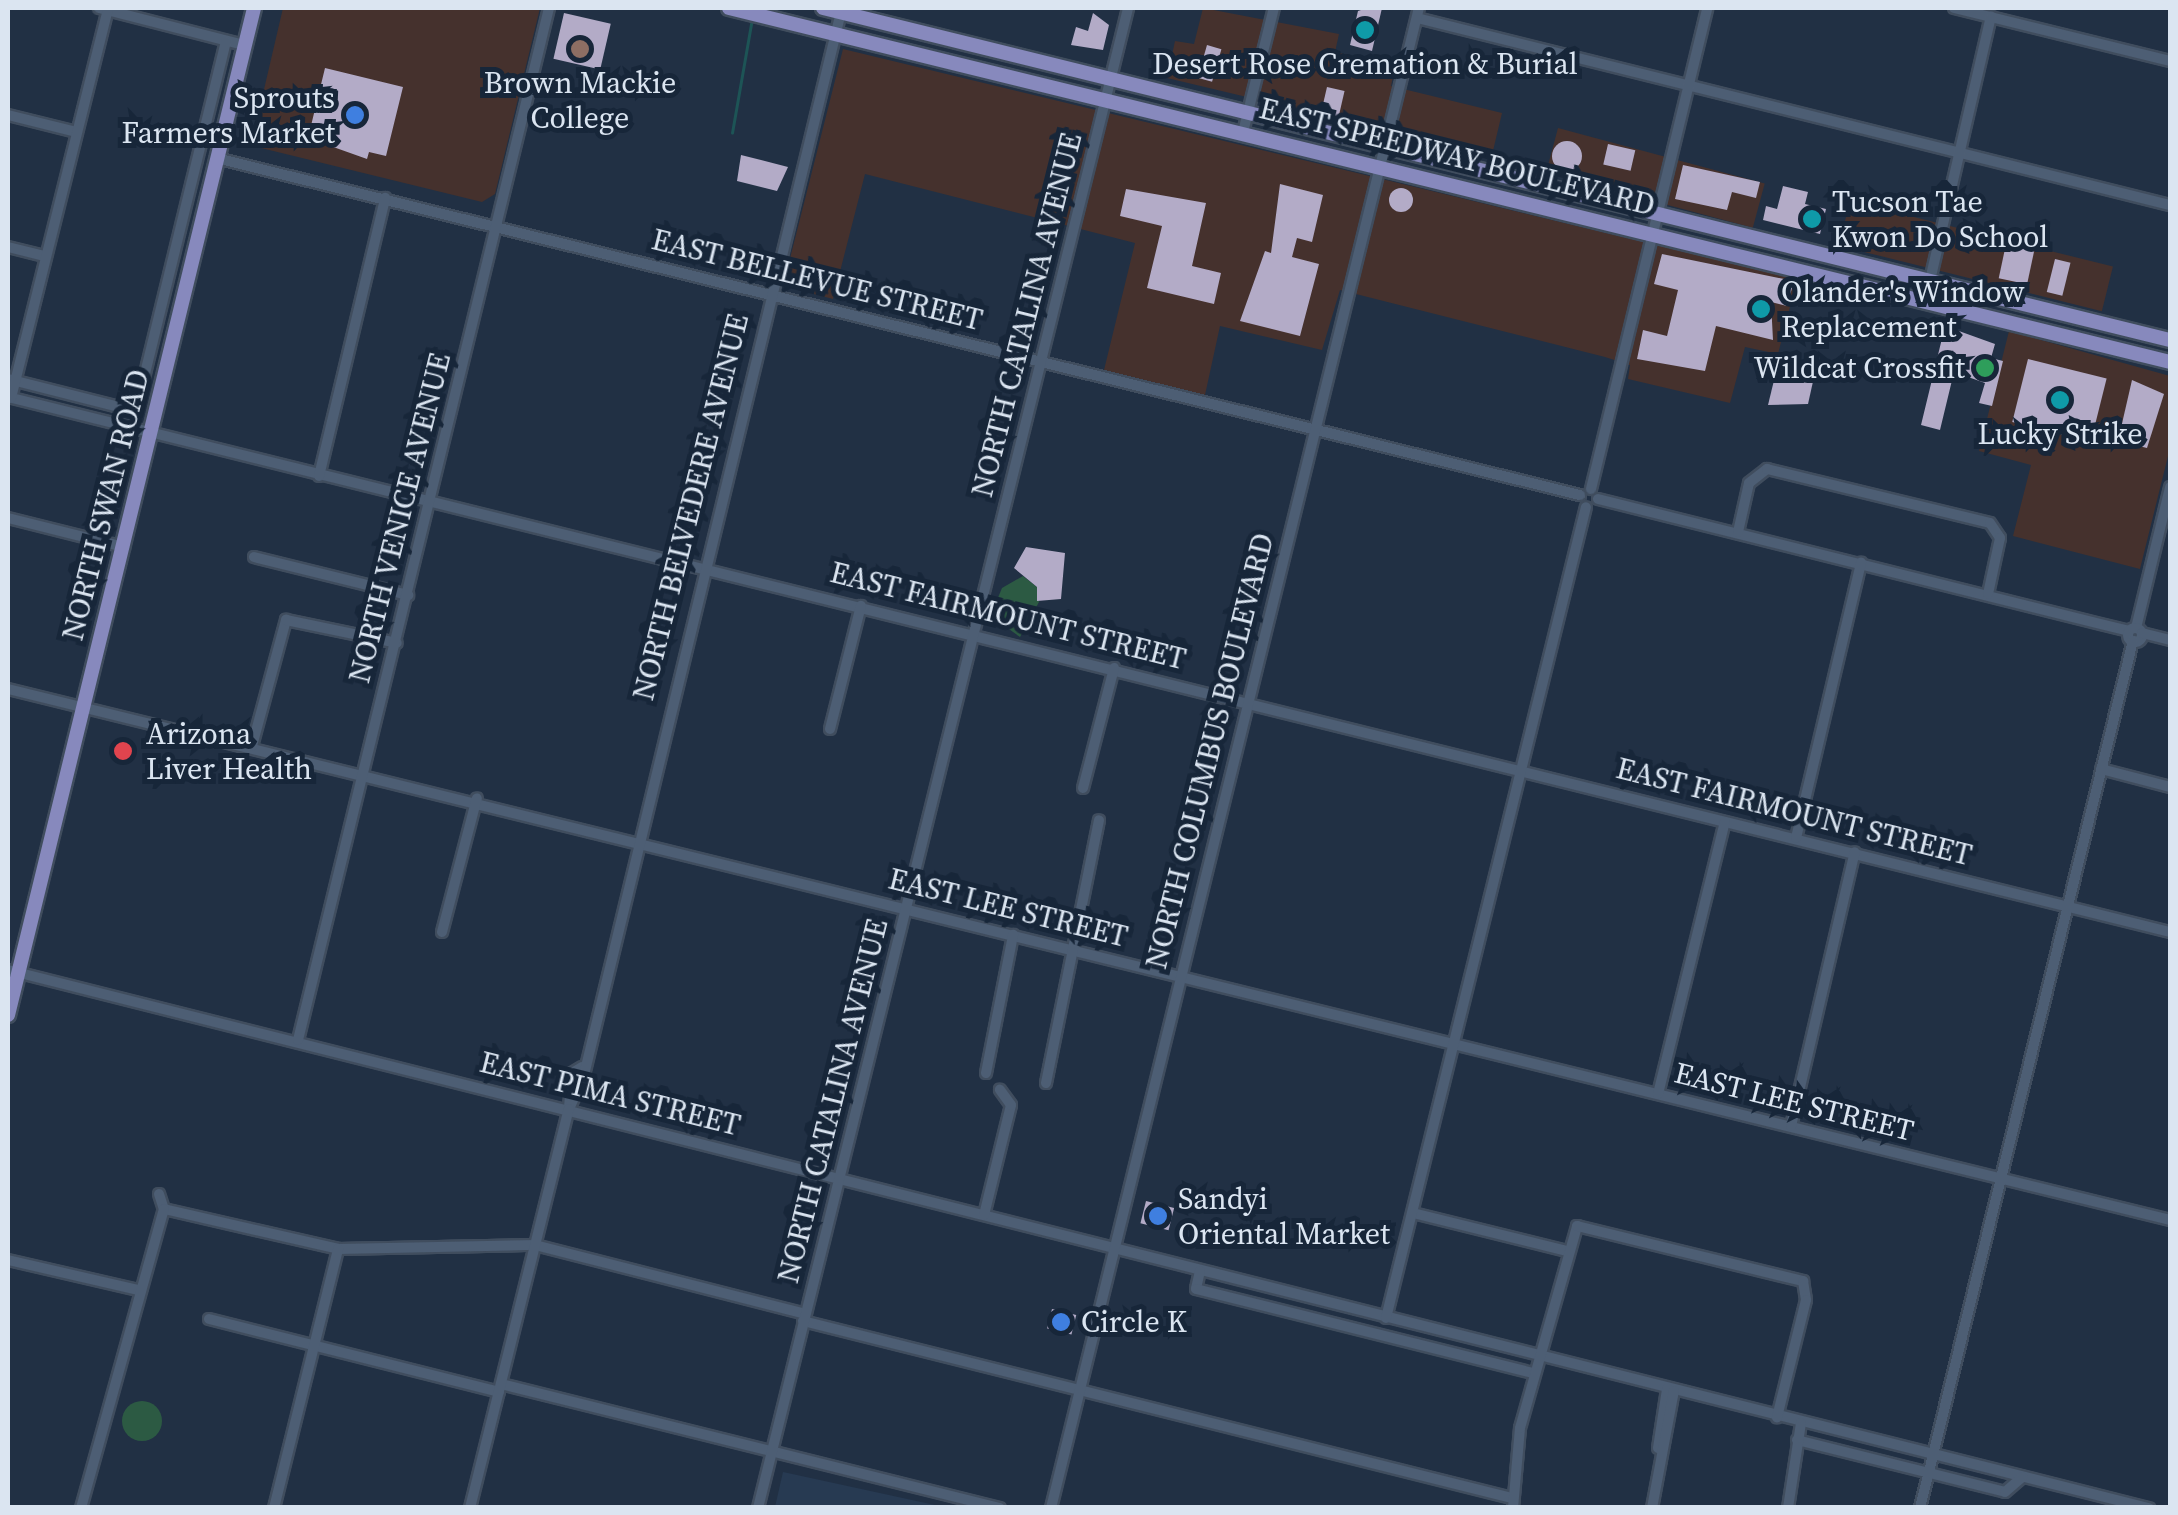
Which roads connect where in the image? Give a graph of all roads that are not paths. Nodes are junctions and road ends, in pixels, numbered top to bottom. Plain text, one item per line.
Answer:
1 (254, 8) edge
2 (549, 8) edge
3 (729, 8) edge
4 (824, 8) edge
5 (1128, 8) edge
6 (1274, 8) edge
7 (1707, 8) edge
8 (1954, 8) edge
9 (103, 9) edge
10 (842, 12) junction
11 (1418, 13) edge
12 (1991, 17) junction
13 (836, 34) junction
14 (226, 41) junction
15 (244, 45) junction
16 (2170, 61) edge
17 (1110, 78) junction
18 (1688, 86) junction
19 (1105, 99) junction
20 (1249, 111) junction
21 (8, 115) edge
22 (76, 132) junction
23 (1243, 132) junction
24 (1383, 145) junction
25 (1960, 154) junction
26 (216, 158) junction
27 (1378, 165) junction
28 (386, 198) junction
29 (2170, 205) edge
30 (1660, 214) junction
31 (496, 226) junction
32 (1656, 234) junction
33 (8, 247) edge
34 (45, 256) junction
35 (1930, 281) junction
36 (768, 293) junction
37 (1925, 302) junction
38 (2170, 340) edge
39 (1042, 362) junction
40 (2170, 362) edge
41 (12, 380) edge
42 (9, 397) edge
43 (1315, 428) junction
44 (153, 436) junction
45 (319, 476) junction
46 (2170, 487) edge
47 (1590, 494) junction
48 (430, 502) junction
49 (8, 518) edge
50 (1738, 532) junction
51 (124, 547) junction
52 (254, 557) dead end
53 (1861, 563) junction
54 (703, 567) junction
55 (1988, 594) junction
56 (408, 595) junction
57 (861, 606) junction
58 (2135, 633) junction
59 (976, 634) junction
60 (2170, 640) edge
61 (397, 642) junction
62 (1114, 668) junction
63 (8, 689) edge
64 (1248, 702) junction
65 (84, 708) junction
66 (830, 729) dead end
67 (252, 746) junction
68 (1522, 769) junction
69 (2101, 769) junction
70 (364, 770) junction
71 (2170, 786) edge
72 (1083, 788) dead end
73 (477, 798) junction
74 (1098, 820) dead end
75 (1725, 822) junction
76 (1796, 838) junction
77 (636, 841) junction
78 (1855, 852) junction
79 (2068, 906) junction
80 (907, 910) junction
81 (442, 932) dead end
82 (2170, 932) edge
83 (1013, 935) junction
84 (1071, 950) junction
85 (12, 972) edge
86 (1181, 977) junction
87 (8, 1015) edge
88 (298, 1040) junction
89 (1454, 1044) junction
90 (986, 1073) dead end
91 (1046, 1082) dead end
92 (1000, 1090) dead end
93 (1658, 1094) junction
94 (570, 1109) junction
95 (1790, 1126) junction
96 (2000, 1178) junction
97 (839, 1179) junction
98 (158, 1194) dead end
99 (164, 1209) junction
100 (1413, 1214) junction
101 (984, 1216) junction
102 (2170, 1220) edge
103 (535, 1245) junction
104 (338, 1249) junction
105 (1114, 1249) junction
106 (1566, 1251) junction
107 (8, 1260) edge
108 (1200, 1271) junction
109 (138, 1290) junction
110 (804, 1317) junction
111 (1386, 1318) junction
112 (209, 1319) dead end
113 (312, 1345) junction
114 (1538, 1358) junction
115 (1534, 1373) junction
116 (500, 1388) junction
117 (1671, 1390) junction
118 (1080, 1391) junction
119 (1777, 1417) junction
120 (1801, 1423) junction
121 (1797, 1440) junction
122 (772, 1450) junction
123 (1934, 1456) junction
124 (1930, 1473) junction
125 (2022, 1478) junction
126 (1512, 1503) edge
127 (81, 1508) edge
128 (274, 1508) edge
129 (470, 1508) edge
130 (758, 1508) edge
131 (1000, 1508) edge
132 (1051, 1508) edge
133 (1652, 1508) edge
134 (1788, 1508) edge
135 (1920, 1508) edge
136 (2149, 1508) edge

1 - 15 main road, NORTH SWAN ROAD
2 - 31 street, NORTH VENICE AVENUE
3 - 13 main road, EAST SPEEDWAY BOULEVARD
4 - 10 main road, EAST SPEEDWAY BOULEVARD
5 - 17 street, NORTH CATALINA AVENUE
6 - 20 street
7 - 18 street
8 - 12 street
9 - 14 street
9 - 22 street
10 - 13 street, NORTH BELVEDERE AVENUE
10 - 17 main road, EAST SPEEDWAY BOULEVARD
11 - 18 street
11 - 24 street, NORTH COLUMBUS BOULEVARD
12 - 16 street
12 - 25 street
13 - 19 main road, EAST SPEEDWAY BOULEVARD
13 - 36 street, NORTH BELVEDERE AVENUE
14 - 15 street
14 - 41 street, NORTH SWAN ROAD
15 - 26 main road, NORTH SWAN ROAD
17 - 19 street, NORTH CATALINA AVENUE
17 - 20 main road, EAST SPEEDWAY BOULEVARD
18 - 25 street
18 - 30 street
19 - 23 main road, EAST SPEEDWAY BOULEVARD
19 - 39 street, NORTH CATALINA AVENUE
20 - 23 street
20 - 24 main road, EAST SPEEDWAY BOULEVARD
21 - 22 street
22 - 34 street
23 - 27 main road, EAST SPEEDWAY BOULEVARD
24 - 27 street, NORTH COLUMBUS BOULEVARD
24 - 30 main road, EAST SPEEDWAY BOULEVARD
25 - 29 street
25 - 35 street
26 - 28 street, EAST BELLEVUE STREET
26 - 44 main road, NORTH SWAN ROAD
27 - 32 main road, EAST SPEEDWAY BOULEVARD
27 - 43 street, NORTH COLUMBUS BOULEVARD
28 - 31 street, EAST BELLEVUE STREET
28 - 45 street
30 - 32 street
30 - 35 main road, EAST SPEEDWAY BOULEVARD
31 - 36 street, EAST BELLEVUE STREET
31 - 48 street, NORTH VENICE AVENUE
32 - 37 main road, EAST SPEEDWAY BOULEVARD
32 - 47 street
33 - 34 street
34 - 41 street
35 - 37 street
35 - 38 main road, EAST SPEEDWAY BOULEVARD
36 - 39 street, EAST BELLEVUE STREET
36 - 54 street, NORTH BELVEDERE AVENUE
37 - 40 main road, EAST SPEEDWAY BOULEVARD
39 - 43 street, EAST BELLEVUE STREET
39 - 59 street, NORTH CATALINA AVENUE
41 - 42 street
42 - 44 street, EAST FAIRMOUNT STREET
43 - 47 street, EAST BELLEVUE STREET
43 - 64 street, NORTH COLUMBUS BOULEVARD
44 - 45 street, EAST FAIRMOUNT STREET
44 - 51 main road, NORTH SWAN ROAD
45 - 48 street, EAST FAIRMOUNT STREET
46 - 58 street
47 - 50 street, EAST BELLEVUE STREET
47 - 68 street
48 - 54 street, EAST FAIRMOUNT STREET
48 - 56 street, NORTH VENICE AVENUE
49 - 51 street
50 - 53 street, EAST BELLEVUE STREET
50 - 55 street
51 - 65 main road, NORTH SWAN ROAD
52 - 56 street
53 - 55 street, EAST BELLEVUE STREET
53 - 76 street
54 - 57 street, EAST FAIRMOUNT STREET
54 - 77 street, NORTH BELVEDERE AVENUE
55 - 58 street, EAST BELLEVUE STREET
56 - 61 street, NORTH VENICE AVENUE
57 - 59 street, EAST FAIRMOUNT STREET
57 - 66 street
58 - 60 street, EAST BELLEVUE STREET
58 - 69 street
59 - 62 street, EAST FAIRMOUNT STREET
59 - 80 street, NORTH CATALINA AVENUE
61 - 67 street
61 - 70 street, NORTH VENICE AVENUE
62 - 64 street, EAST FAIRMOUNT STREET
62 - 72 street
63 - 65 street, EAST LEE STREET
64 - 68 street, EAST FAIRMOUNT STREET
64 - 86 street, NORTH COLUMBUS BOULEVARD
65 - 67 street, EAST LEE STREET
65 - 85 main road, NORTH SWAN ROAD
67 - 70 street, EAST LEE STREET
68 - 75 street, EAST FAIRMOUNT STREET
68 - 89 street
69 - 71 street
69 - 79 street
70 - 73 street, EAST LEE STREET
70 - 88 street, NORTH VENICE AVENUE
73 - 77 street, EAST LEE STREET
73 - 81 street
74 - 84 street
75 - 76 street, EAST FAIRMOUNT STREET
75 - 93 street
76 - 78 street, EAST FAIRMOUNT STREET
77 - 80 street, EAST LEE STREET
77 - 94 street, NORTH BELVEDERE AVENUE
78 - 79 street, EAST FAIRMOUNT STREET
78 - 95 street
79 - 82 street, EAST FAIRMOUNT STREET
79 - 96 street
80 - 83 street, EAST LEE STREET
80 - 97 street, NORTH CATALINA AVENUE
83 - 84 street, EAST LEE STREET
83 - 90 street
84 - 86 street, EAST LEE STREET
84 - 91 street
85 - 87 main road, NORTH SWAN ROAD
85 - 88 street, EAST PIMA STREET
86 - 89 street, EAST LEE STREET
86 - 105 street, NORTH COLUMBUS BOULEVARD
88 - 94 street, EAST PIMA STREET
89 - 93 street, EAST LEE STREET
89 - 100 street
92 - 101 street
93 - 95 street, EAST LEE STREET
94 - 97 street, EAST PIMA STREET
94 - 103 street
95 - 96 street, EAST LEE STREET
96 - 102 street, EAST LEE STREET
96 - 123 street
97 - 101 street, EAST PIMA STREET
97 - 110 street, NORTH CATALINA AVENUE
98 - 99 street
99 - 104 street
99 - 109 street
100 - 106 street
100 - 111 street
101 - 105 street, EAST PIMA STREET
103 - 104 street
103 - 110 street
103 - 116 street
104 - 113 street
105 - 108 street, EAST PIMA STREET
105 - 118 street, NORTH COLUMBUS BOULEVARD
106 - 114 street
106 - 119 street
107 - 109 street
108 - 111 street, EAST PIMA STREET
108 - 115 street, EAST PIMA STREET
109 - 127 street
110 - 118 street
110 - 122 street, NORTH CATALINA AVENUE
111 - 114 street, EAST PIMA STREET
112 - 113 street
113 - 116 street
113 - 128 street
114 - 115 street
114 - 117 street, EAST PIMA STREET
115 - 126 street
116 - 122 street
116 - 129 street
117 - 119 street, EAST PIMA STREET
117 - 133 street
118 - 126 street
118 - 132 street, NORTH COLUMBUS BOULEVARD
119 - 120 street, EAST PIMA STREET
120 - 121 street
120 - 123 street, EAST PIMA STREET
121 - 124 street, EAST PIMA STREET
121 - 134 street
122 - 130 street, NORTH CATALINA AVENUE
122 - 131 street
123 - 124 street
123 - 125 street, EAST PIMA STREET
124 - 125 street, EAST PIMA STREET
124 - 135 street
125 - 136 street, EAST PIMA STREET

